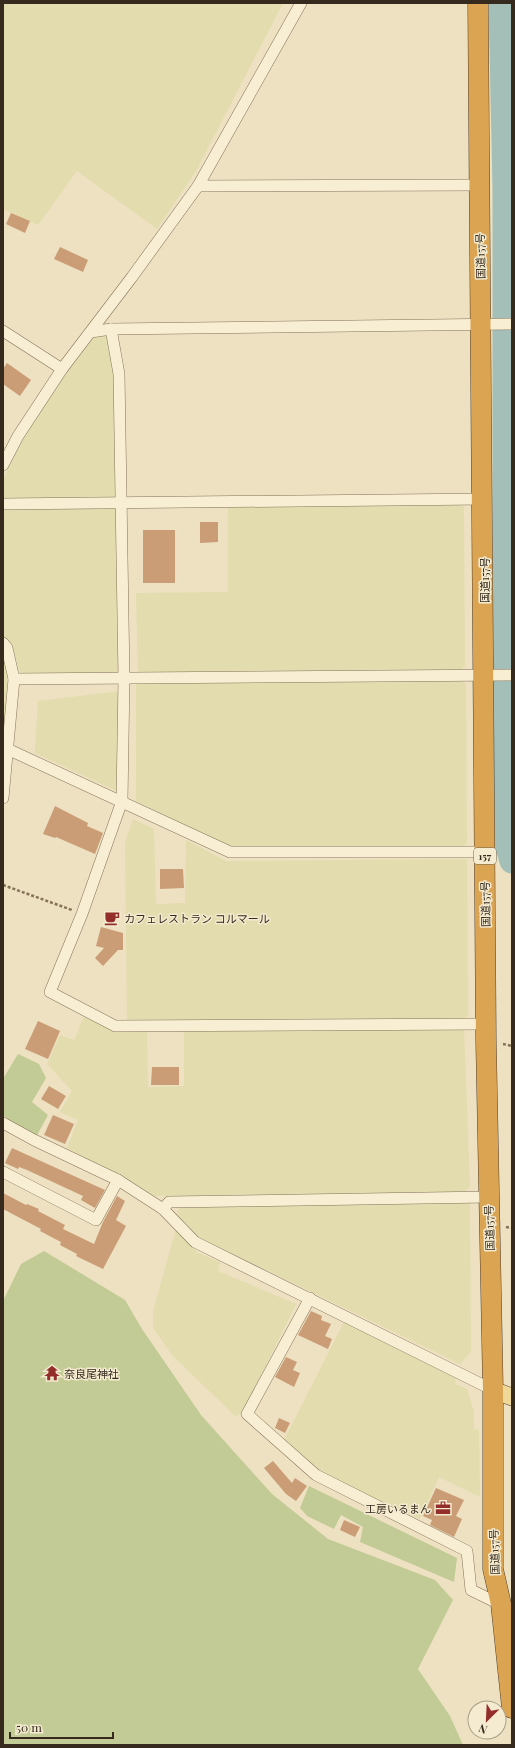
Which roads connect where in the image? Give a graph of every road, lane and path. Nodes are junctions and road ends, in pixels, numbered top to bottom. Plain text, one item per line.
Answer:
1 (301, 3) edge
2 (478, 3) edge
3 (480, 184) junction
4 (198, 186) junction
5 (481, 323) junction
6 (512, 324) edge
7 (111, 329) junction
8 (3, 331) edge
9 (91, 332) junction
10 (62, 369) junction
11 (3, 466) edge
12 (483, 499) junction
13 (120, 502) junction
14 (3, 504) edge
15 (3, 643) edge
16 (512, 675) edge
17 (490, 676) junction
18 (124, 678) junction
19 (14, 679) junction
20 (6, 749) edge
21 (3, 798) edge
22 (122, 801) junction
23 (485, 852) junction
24 (3, 885) edge
25 (82, 914) junction
26 (486, 1024) junction
27 (5, 1128) edge
28 (3, 1172) edge
29 (118, 1180) junction
30 (488, 1197) junction
31 (163, 1209) junction
32 (310, 1298) junction
33 (493, 1390) junction
34 (512, 1397) edge
35 (506, 1607) edge
36 (512, 1708) edge

1 - 4 street
2 - 3 highway, 国道157号 / 157
3 - 4 street
3 - 5 highway, 国道157号 / 157
4 - 9 street
5 - 6 street
5 - 7 street
5 - 12 highway, 国道157号 / 157
7 - 9 street
7 - 13 street
8 - 10 street
9 - 10 street
10 - 11 street
12 - 13 street
12 - 17 highway, 国道157号 / 157
13 - 14 street
13 - 18 street
15 - 19 street
16 - 17 street
17 - 18 street
17 - 23 highway, 国道157号 / 157
18 - 19 street
18 - 22 street
19 - 20 street
20 - 21 street
20 - 22 street
22 - 23 street
22 - 25 street
23 - 26 highway, 国道157号 / 157
24 - 25 path
25 - 26 street
26 - 30 highway, 国道157号 / 157
27 - 29 street
28 - 29 street
29 - 31 street
30 - 31 street
30 - 33 highway, 国道157号 / 157
31 - 32 street
32 - 33 street
32 - 35 street
33 - 34 main road
33 - 35 highway, 国道157号 / 157
35 - 36 highway, 国道157号 / 157

